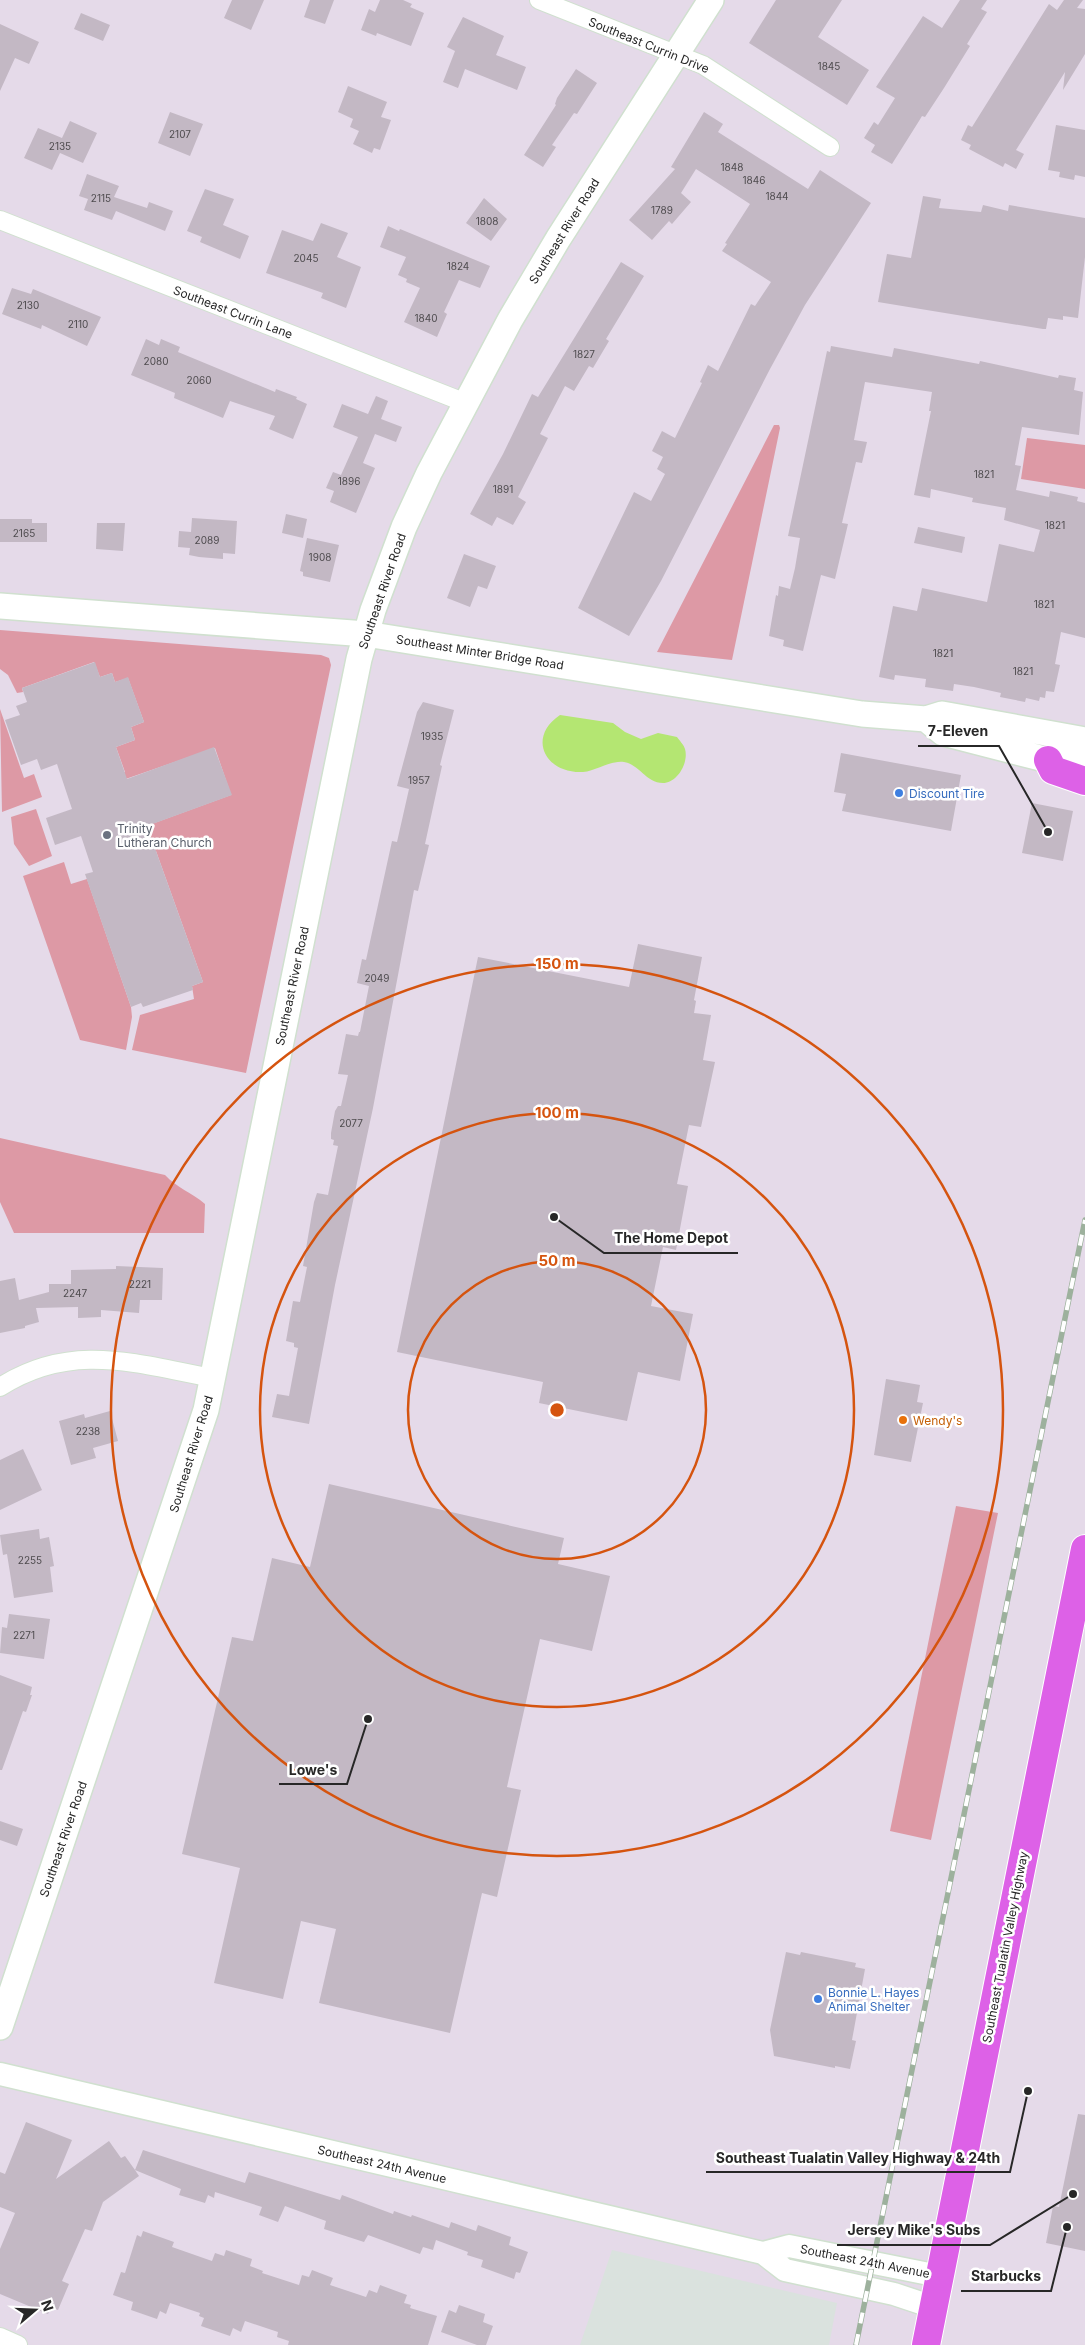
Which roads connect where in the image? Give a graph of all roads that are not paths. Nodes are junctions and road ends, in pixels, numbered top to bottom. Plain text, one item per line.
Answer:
1 (539, 0) edge
2 (711, 0) edge
3 (676, 55) junction
4 (830, 147) dead end
5 (0, 220) edge
6 (466, 403) junction
7 (0, 606) edge
8 (366, 634) junction
9 (926, 719) junction
10 (1085, 740) edge
11 (1048, 760) junction
12 (1085, 760) edge
13 (1085, 781) edge
14 (213, 1378) junction
15 (0, 1387) edge
16 (1085, 1549) edge
17 (0, 2027) edge
18 (0, 2074) edge
19 (763, 2254) junction
20 (939, 2276) junction
21 (933, 2307) junction
22 (0, 2337) edge
23 (18, 2345) edge
24 (926, 2345) edge

1 - 3 street, Southeast Currin Drive
2 - 3 main road, Southeast River Road
3 - 4 street, Southeast Currin Drive
3 - 6 main road, Southeast River Road
5 - 6 street, Southeast Currin Lane
6 - 8 main road, Southeast River Road
7 - 8 main road, Southeast Minter Bridge Road
8 - 9 main road, Southeast Minter Bridge Road
8 - 14 main road, Southeast River Road
9 - 10 main road, Southeast Minter Bridge Road
9 - 11 main road
11 - 12 main road
11 - 13 main road
14 - 15 street
14 - 17 main road, Southeast River Road
16 - 20 main road, Southeast Tualatin Valley Highway
18 - 19 street, Southeast 24th Avenue
19 - 20 street, Southeast 24th Avenue
19 - 21 street, Southeast 24th Avenue
20 - 21 main road, Southeast Tualatin Valley Highway
21 - 24 main road, Southeast Tualatin Valley Highway
22 - 23 street

